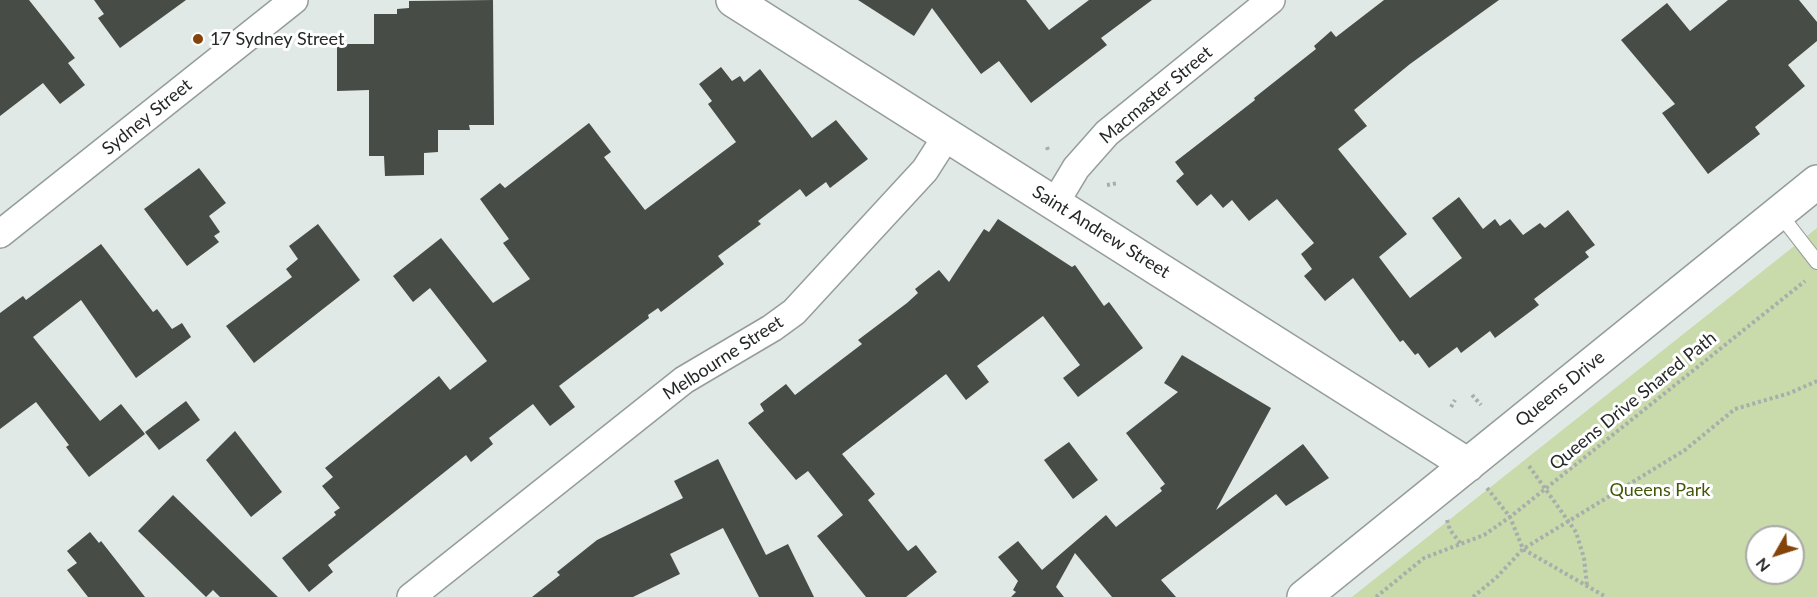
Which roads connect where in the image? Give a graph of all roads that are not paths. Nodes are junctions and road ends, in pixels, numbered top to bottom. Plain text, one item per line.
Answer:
1 (294, 0) edge
2 (733, 0) edge
3 (1271, 0) edge
4 (948, 134) junction
5 (1817, 183) edge
6 (1055, 203) junction
7 (1779, 213) junction
8 (0, 234) edge
9 (1817, 262) edge
10 (1468, 465) junction
11 (411, 597) edge
12 (1304, 597) edge

1 - 8 street, Sydney Street
2 - 4 street, Saint Andrew Street
3 - 6 street, Macmaster Street
4 - 6 street, Saint Andrew Street
4 - 11 street, Melbourne Street
5 - 7 street, Queens Drive
6 - 10 street, Saint Andrew Street
7 - 9 lane
7 - 10 street, Queens Drive
10 - 12 street, Queens Drive

